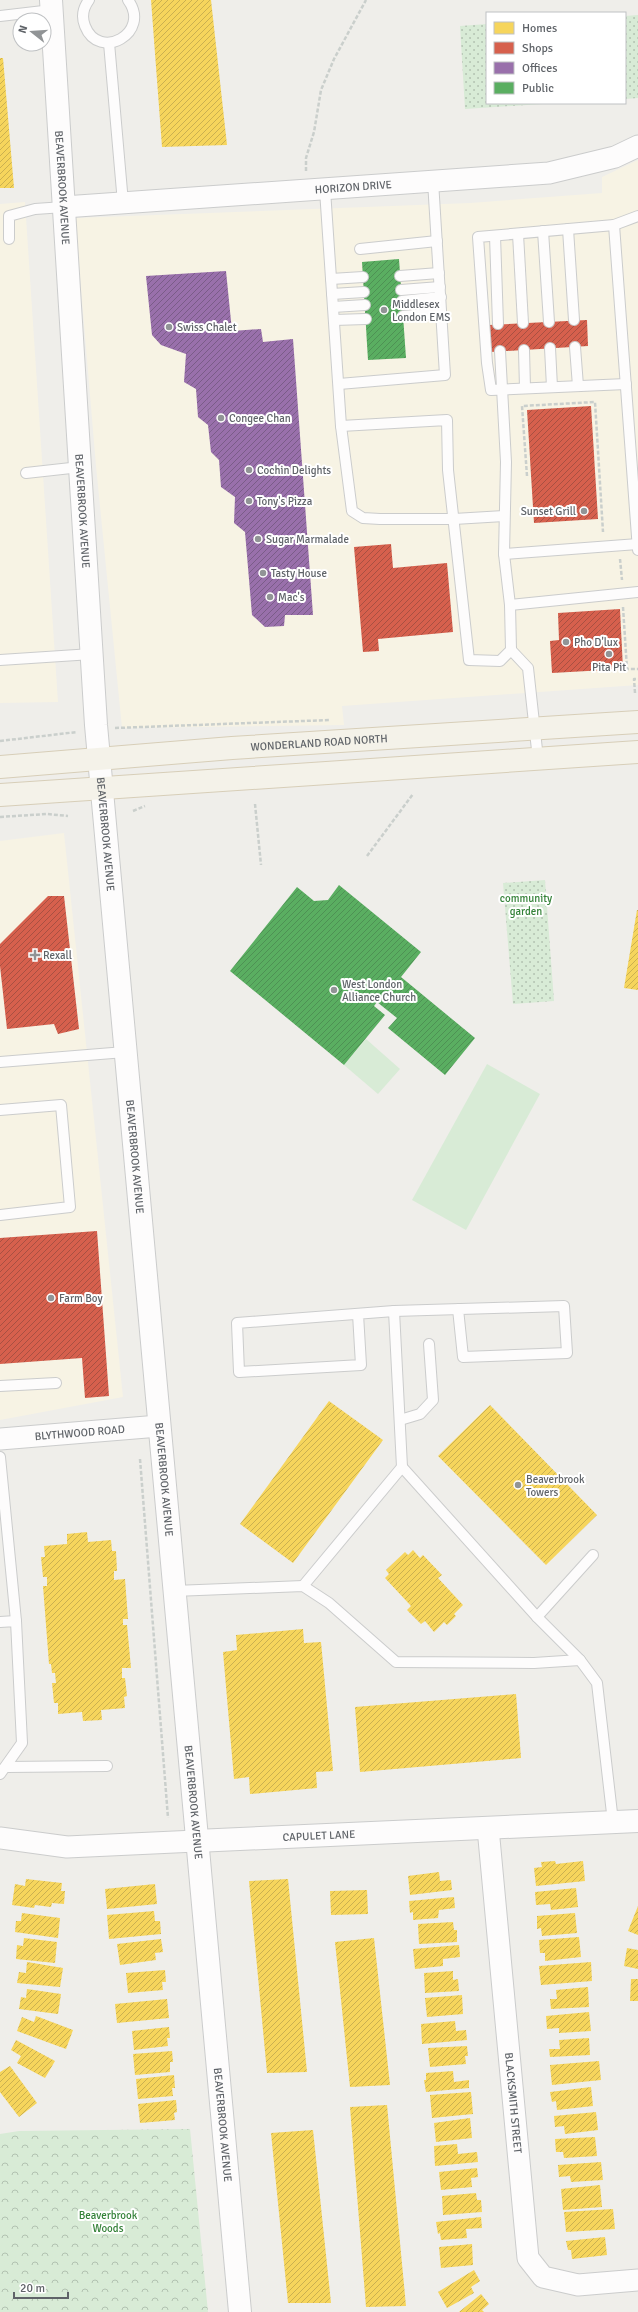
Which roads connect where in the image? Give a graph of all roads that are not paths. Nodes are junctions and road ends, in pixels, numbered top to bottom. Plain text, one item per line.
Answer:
1 (89, 0) edge
2 (128, 0) edge
3 (51, 5) edge
4 (0, 16) edge
5 (109, 43) junction
6 (638, 146) edge
7 (433, 181) junction
8 (316, 190) junction
9 (123, 203) junction
10 (64, 207) junction
11 (638, 216) edge
12 (614, 226) junction
13 (568, 229) junction
14 (543, 232) junction
15 (518, 234) junction
16 (495, 236) junction
17 (9, 239) dead end
18 (437, 241) junction
19 (360, 249) dead end
20 (439, 273) junction
21 (400, 276) dead end
22 (363, 277) dead end
23 (331, 279) junction
24 (440, 287) junction
25 (401, 290) dead end
26 (364, 292) dead end
27 (332, 294) junction
28 (440, 298) junction
29 (402, 300) dead end
30 (365, 304) dead end
31 (333, 307) junction
32 (442, 313) junction
33 (403, 316) dead end
34 (366, 319) dead end
35 (334, 320) junction
36 (574, 320) dead end
37 (549, 322) dead end
38 (523, 323) dead end
39 (498, 324) dead end
40 (575, 347) dead end
41 (550, 348) dead end
42 (524, 350) dead end
43 (500, 352) dead end
44 (339, 384) junction
45 (626, 384) junction
46 (578, 386) junction
47 (552, 387) junction
48 (526, 388) junction
49 (502, 389) junction
50 (341, 426) junction
51 (80, 467) junction
52 (26, 473) dead end
53 (504, 516) junction
54 (454, 519) junction
55 (638, 544) edge
56 (638, 550) edge
57 (504, 554) junction
58 (638, 592) edge
59 (510, 605) junction
60 (510, 650) junction
61 (92, 654) junction
62 (0, 660) edge
63 (638, 722) edge
64 (536, 728) junction
65 (638, 752) edge
66 (101, 759) junction
67 (538, 759) junction
68 (0, 767) edge
69 (102, 788) junction
70 (0, 795) edge
71 (125, 1052) junction
72 (0, 1062) edge
73 (0, 1110) edge
74 (0, 1215) edge
75 (458, 1309) junction
76 (394, 1311) junction
77 (358, 1314) junction
78 (429, 1344) dead end
79 (56, 1383) dead end
80 (0, 1386) edge
81 (400, 1420) junction
82 (159, 1426) junction
83 (0, 1439) edge
84 (0, 1457) edge
85 (402, 1466) junction
86 (593, 1555) dead end
87 (303, 1586) junction
88 (174, 1591) junction
89 (537, 1617) junction
90 (16, 1621) junction
91 (0, 1622) edge
92 (580, 1660) junction
93 (107, 1766) dead end
94 (3, 1771) edge
95 (638, 1821) edge
96 (613, 1822) junction
97 (488, 1828) junction
98 (0, 1838) edge
99 (196, 1841) junction
100 (638, 2280) edge
101 (240, 2312) edge

1 - 5 lane
2 - 5 lane
3 - 4 lane
3 - 10 street, BEAVERBROOK AVENUE
5 - 9 lane
6 - 7 street, HORIZON DRIVE
7 - 8 street, HORIZON DRIVE
7 - 18 lane
8 - 9 street, HORIZON DRIVE
8 - 23 lane
9 - 10 street, HORIZON DRIVE
10 - 17 lane
10 - 51 street, BEAVERBROOK AVENUE
11 - 12 lane
12 - 13 lane
12 - 45 lane
13 - 14 lane
13 - 36 lane
14 - 15 lane
14 - 37 lane
15 - 16 lane
15 - 38 lane
16 - 39 lane
16 - 49 lane
18 - 19 lane
18 - 20 lane
20 - 21 lane
20 - 24 lane
22 - 23 lane
23 - 27 lane
24 - 25 lane
24 - 28 lane
26 - 27 lane
27 - 31 lane
28 - 29 lane
28 - 32 lane
30 - 31 lane
31 - 35 lane
32 - 33 lane
32 - 44 lane
34 - 35 lane
35 - 44 lane
40 - 46 lane
41 - 47 lane
42 - 48 lane
43 - 49 lane
44 - 50 lane
45 - 46 lane
45 - 55 lane
46 - 47 lane
47 - 48 lane
48 - 49 lane
49 - 53 lane
50 - 54 lane
50 - 54 lane
51 - 52 lane
51 - 61 street, BEAVERBROOK AVENUE
53 - 54 lane
53 - 57 lane
54 - 60 lane
55 - 56 lane
55 - 57 lane
57 - 59 lane
58 - 59 lane
59 - 60 lane
60 - 64 lane
61 - 62 lane
61 - 66 street, BEAVERBROOK AVENUE
63 - 64 main road, WONDERLAND ROAD NORTH
64 - 66 main road, WONDERLAND ROAD NORTH
64 - 67 lane
65 - 67 main road
66 - 68 main road, WONDERLAND ROAD NORTH
66 - 69 street, BEAVERBROOK AVENUE
67 - 69 main road
69 - 70 main road
69 - 71 street, BEAVERBROOK AVENUE
71 - 72 lane
71 - 82 street, BEAVERBROOK AVENUE
73 - 74 lane
75 - 75 lane
75 - 76 lane
76 - 77 lane
76 - 81 lane
77 - 77 lane
78 - 81 lane
79 - 80 lane
81 - 85 lane
82 - 83 street, BLYTHWOOD ROAD
82 - 88 street, BEAVERBROOK AVENUE
84 - 90 lane
85 - 87 lane
85 - 89 lane
86 - 89 lane
87 - 88 lane
87 - 92 lane
88 - 99 street, BEAVERBROOK AVENUE
89 - 92 lane
90 - 91 lane
90 - 94 lane
92 - 96 lane
93 - 94 lane
95 - 96 street, CAPULET LANE
96 - 97 street, CAPULET LANE
97 - 99 street, CAPULET LANE
97 - 100 street, BLACKSMITH STREET
98 - 99 street, CAPULET LANE
99 - 101 street, BEAVERBROOK AVENUE

